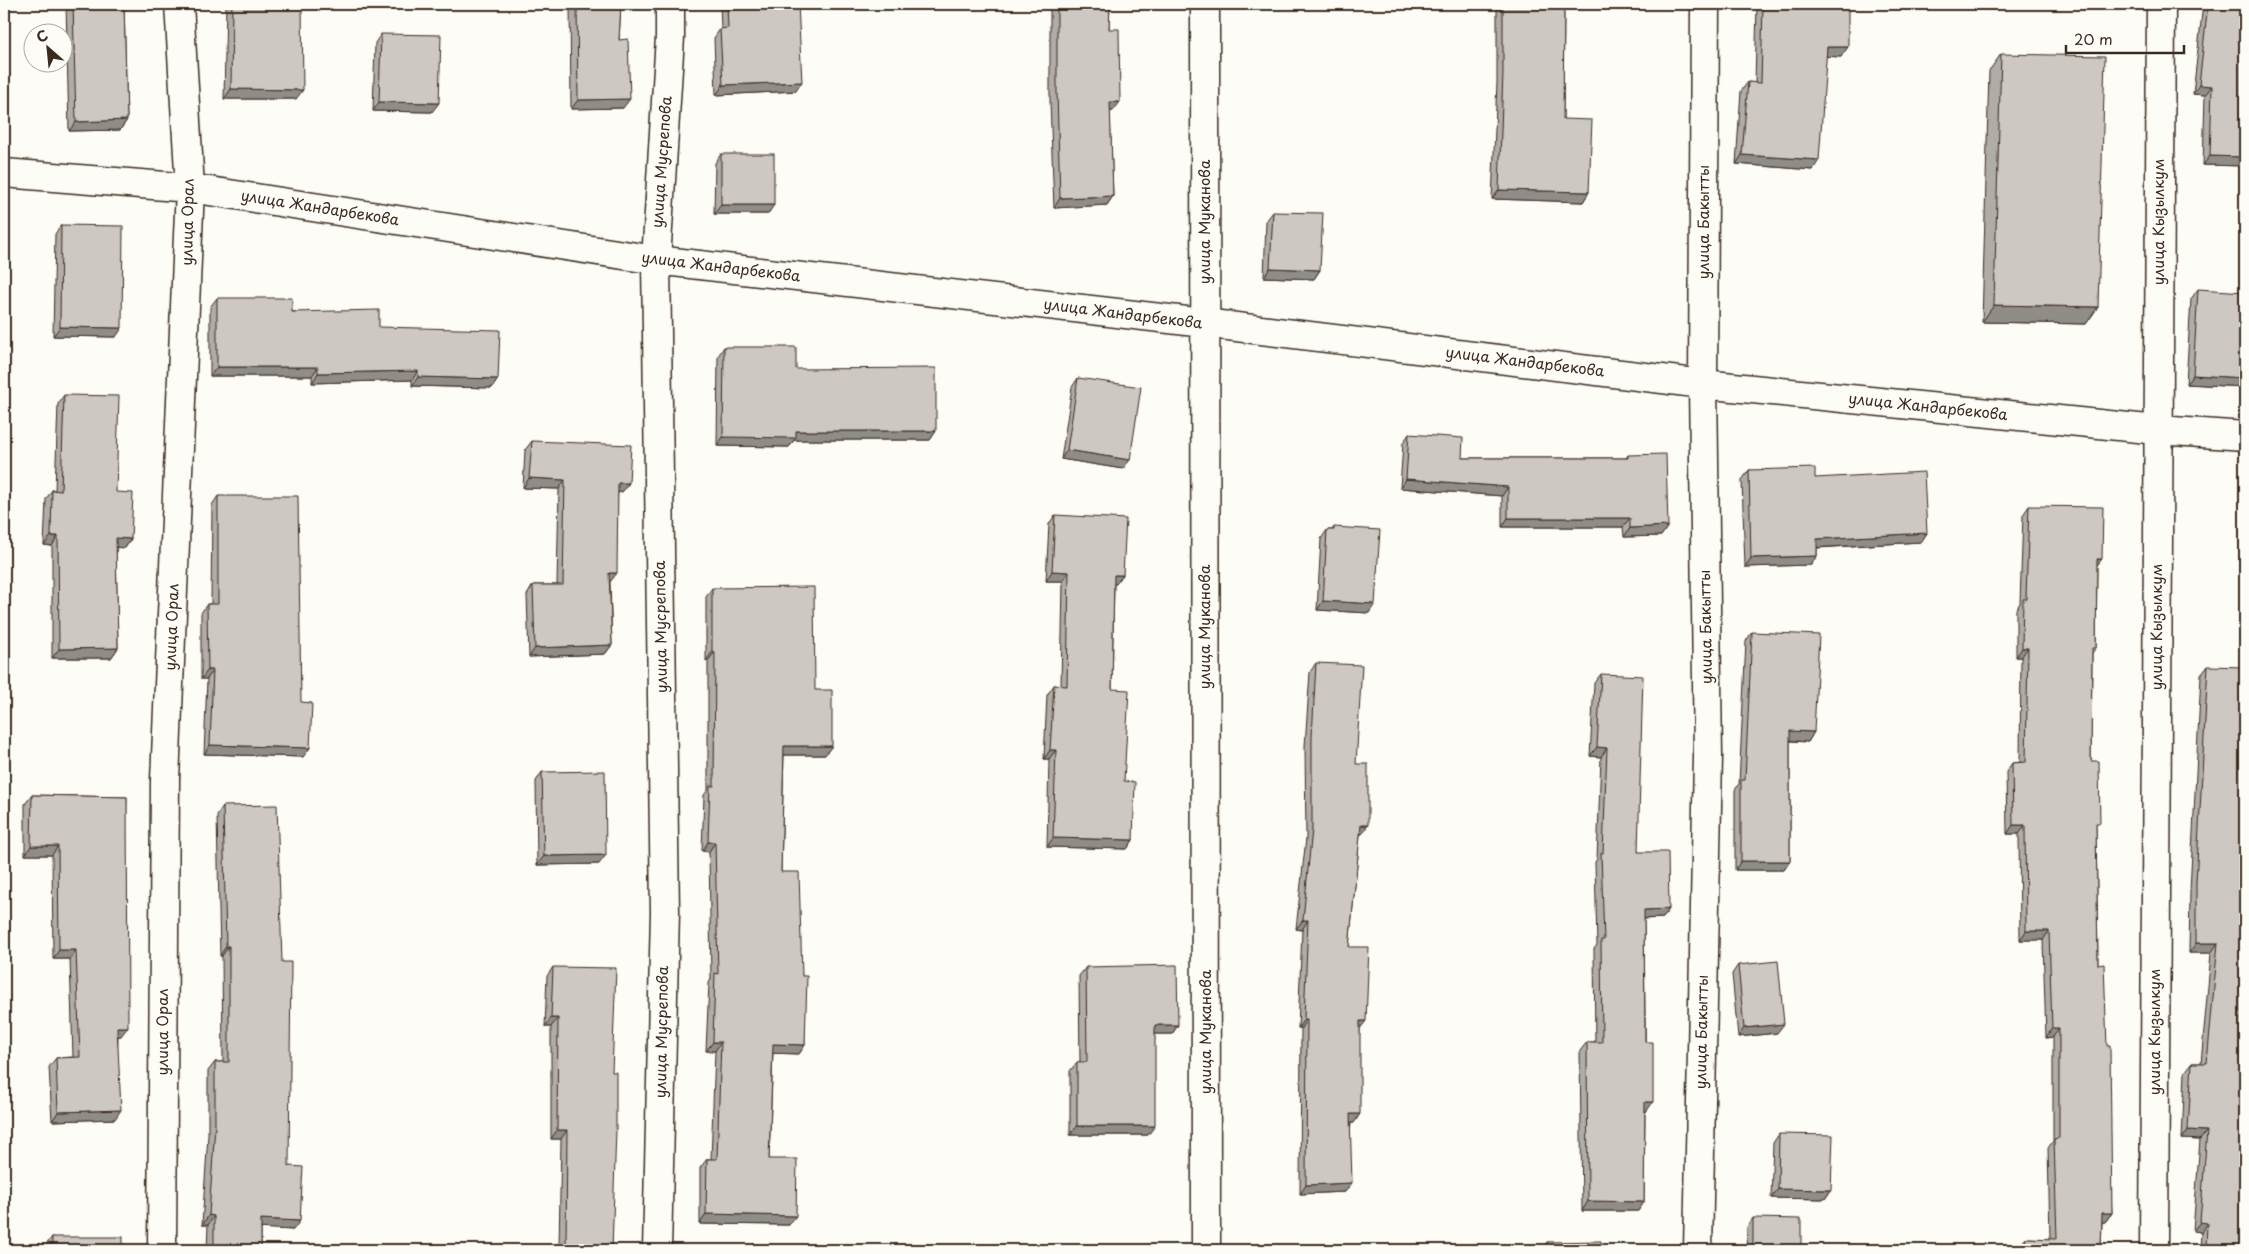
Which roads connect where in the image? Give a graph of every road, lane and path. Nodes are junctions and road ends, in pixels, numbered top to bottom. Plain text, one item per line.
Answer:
1 (179, 4) edge
2 (670, 4) edge
3 (1206, 4) edge
4 (1705, 4) edge
5 (2161, 4) edge
6 (4, 173) edge
7 (190, 188) junction
8 (656, 260) junction
9 (1204, 323) junction
10 (1703, 384) junction
11 (2158, 430) junction
12 (2245, 436) edge
13 (162, 1250) edge
14 (657, 1250) edge
15 (1206, 1250) edge
16 (1698, 1250) edge
17 (2154, 1250) edge

1 - 7 street, улица Орал
2 - 8 street, улица Мусрепова
3 - 9 street, улица Муканова
4 - 10 street, улица Бакытты
5 - 11 street, улица Кызылкум
6 - 7 street, улица Жандарбекова
7 - 8 street, улица Жандарбекова
7 - 13 street, улица Орал
8 - 9 street, улица Жандарбекова
8 - 14 street, улица Мусрепова
9 - 10 street, улица Жандарбекова
9 - 15 street, улица Муканова
10 - 11 street, улица Жандарбекова
10 - 16 street, улица Бакытты
11 - 12 street, улица Жандарбекова
11 - 17 street, улица Кызылкум

